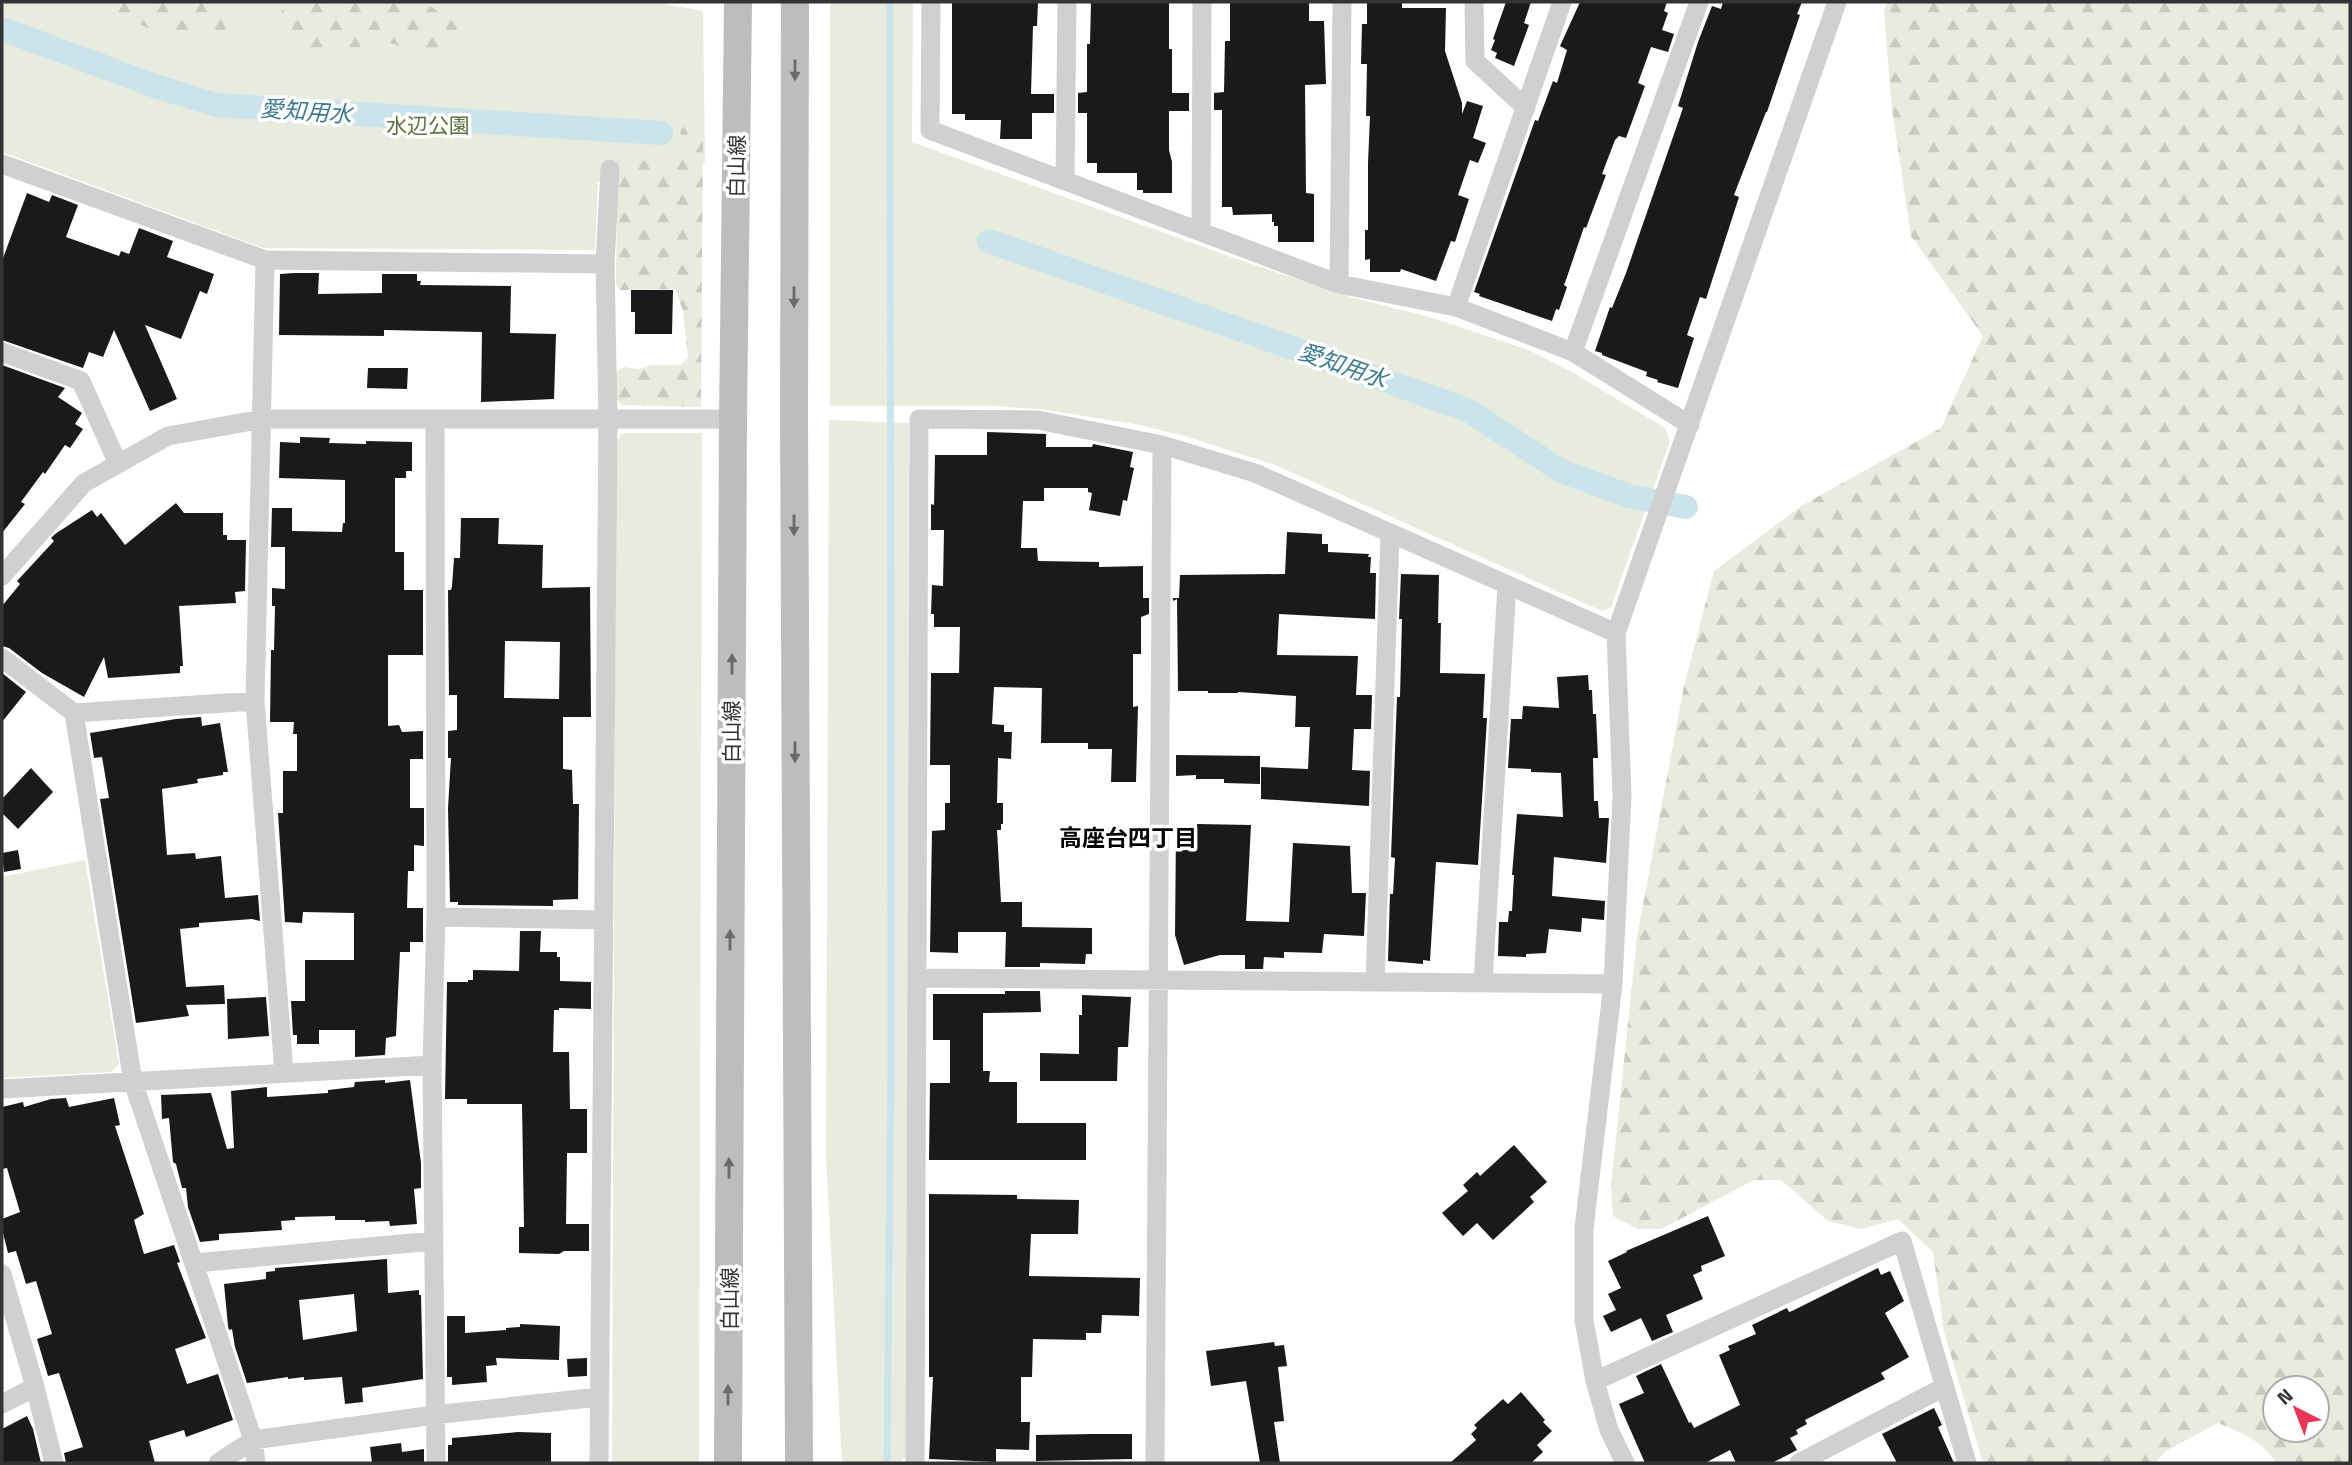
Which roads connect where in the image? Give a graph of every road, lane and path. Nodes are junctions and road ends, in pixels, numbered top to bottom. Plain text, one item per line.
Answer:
1 (734, 2) edge
2 (795, 2) edge
3 (931, 2) edge
4 (1067, 2) edge
5 (1202, 2) edge
6 (1342, 2) edge
7 (1474, 2) edge
8 (1562, 2) edge
9 (1699, 2) edge
10 (1837, 2) edge
11 (1526, 108) junction
12 (2, 164) edge
13 (610, 169) dead end
14 (1065, 180) junction
15 (1201, 232) junction
16 (265, 260) junction
17 (605, 264) junction
18 (1339, 284) junction
19 (1456, 307) junction
20 (2, 352) edge
21 (1573, 352) junction
22 (262, 419) junction
23 (608, 419) junction
24 (733, 419) junction
25 (435, 420) junction
26 (1690, 425) junction
27 (1162, 445) junction
28 (118, 464) junction
29 (1390, 534) junction
30 (2, 576) edge
31 (1507, 585) junction
32 (1616, 633) junction
33 (2, 658) edge
34 (255, 701) junction
35 (75, 713) junction
36 (436, 917) junction
37 (603, 920) junction
38 (918, 978) junction
39 (1157, 980) junction
40 (1375, 982) junction
41 (1483, 983) junction
42 (1612, 984) junction
43 (432, 1065) junction
44 (284, 1073) junction
45 (132, 1082) junction
46 (2, 1089) edge
47 (433, 1241) junction
48 (195, 1263) junction
49 (2, 1274) edge
50 (1595, 1381) junction
51 (35, 1387) junction
52 (1944, 1387) junction
53 (599, 1397) junction
54 (2, 1404) edge
55 (434, 1415) junction
56 (253, 1440) junction
57 (54, 1463) edge
58 (218, 1463) edge
59 (256, 1463) edge
60 (436, 1463) edge
61 (599, 1463) edge
62 (728, 1463) edge
63 (799, 1463) edge
64 (915, 1463) edge
65 (1155, 1463) edge
66 (1625, 1463) edge
67 (1799, 1463) edge
68 (1967, 1463) edge

1 - 24 street, 白山線
2 -> 63 street
3 - 14 street
4 - 14 street
5 - 15 street
6 - 18 street
7 - 11 street
8 - 11 street
9 - 21 street
10 - 26 street
11 - 19 street
12 - 16 street
13 - 17 street
14 - 15 street
15 - 18 street
16 - 17 street
16 - 22 street
17 - 23 street
18 - 19 street
19 - 21 street
20 - 28 street
21 - 26 street
22 - 25 street
22 - 28 street
22 - 34 street
23 - 24 street
23 - 25 street
23 - 37 street
62 -> 24 street, 白山線
25 - 36 street
26 - 32 street
27 - 29 street
27 - 38 street
27 - 39 street
28 - 30 street
29 - 31 street
29 - 40 street
31 - 32 street
31 - 41 street
32 - 42 street
33 - 35 street
34 - 35 street
34 - 44 street
35 - 45 street
36 - 37 street
36 - 43 street
37 - 53 street
38 - 39 street
38 - 64 street
39 - 40 street
39 - 65 street
40 - 41 street
41 - 42 street
42 - 50 street
43 - 44 street
43 - 47 street
44 - 45 street
45 - 46 street
45 - 48 street
47 - 48 street
47 - 55 street
48 - 56 street
49 - 51 street
50 - 52 street
50 - 66 street
51 - 54 street
51 - 57 street
52 - 67 street
52 - 68 street
53 - 55 street
53 - 61 street
55 - 56 street
55 - 60 street
56 - 58 street
56 - 59 street

